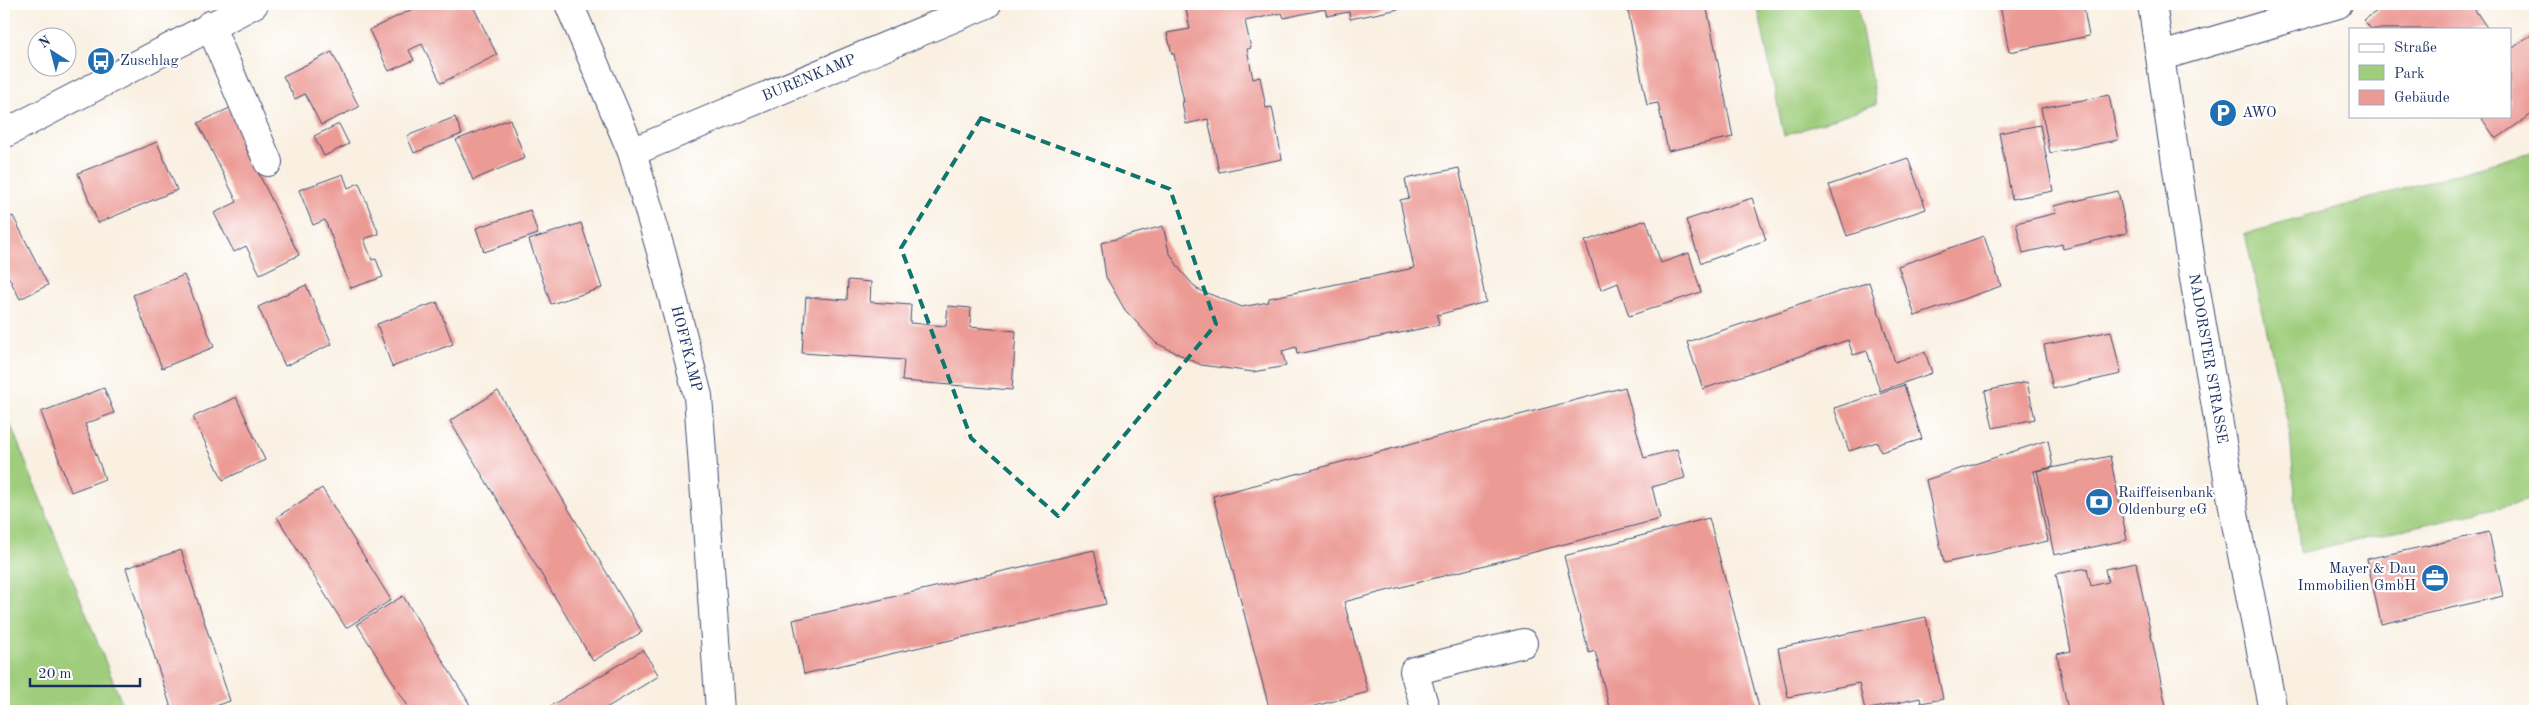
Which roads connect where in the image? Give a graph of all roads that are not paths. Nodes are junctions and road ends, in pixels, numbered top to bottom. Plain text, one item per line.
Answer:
1 (254, 4) edge
2 (569, 4) edge
3 (986, 4) edge
4 (2152, 4) edge
5 (2338, 4) edge
6 (210, 25) junction
7 (2162, 56) junction
8 (4, 134) edge
9 (632, 152) junction
10 (268, 162) dead end
11 (1523, 643) dead end
12 (720, 711) edge
13 (1426, 711) edge
14 (2273, 711) edge

1 - 6 street
2 - 9 street, HOFFKAMP
3 - 9 street, BURENKAMP
4 - 7 street, NADORSTER STRASSE
5 - 7 street
6 - 8 street
6 - 10 street
7 - 14 street, NADORSTER STRASSE
9 - 12 street, HOFFKAMP
11 - 13 street

